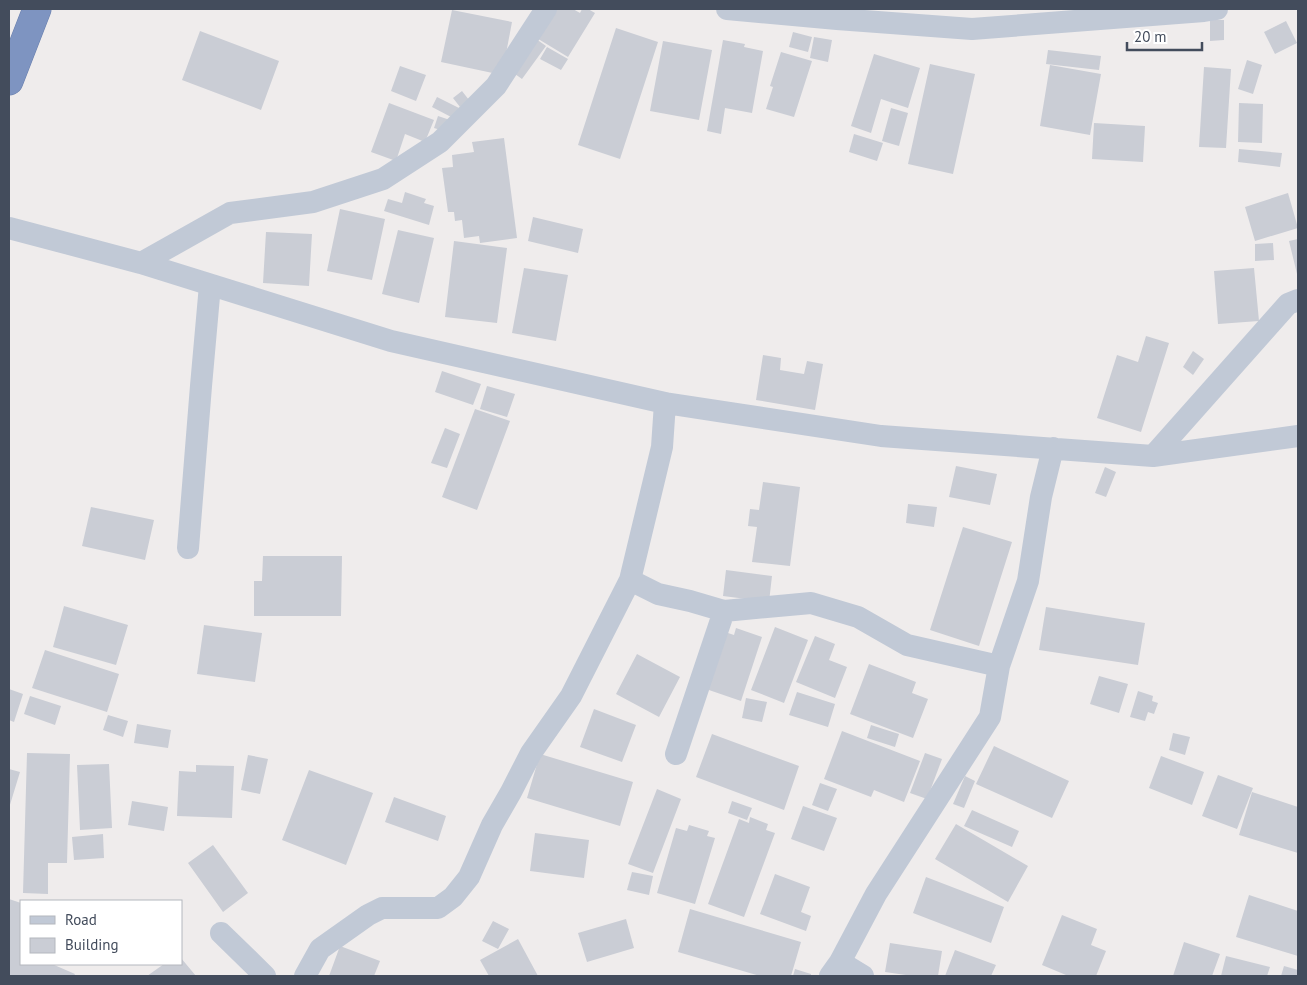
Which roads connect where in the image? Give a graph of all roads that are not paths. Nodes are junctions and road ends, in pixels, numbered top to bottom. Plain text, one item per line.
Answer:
1 (37, 9) edge
2 (546, 9) edge
3 (727, 9) edge
4 (1216, 9) edge
5 (9, 81) edge
6 (9, 228) edge
7 (141, 263) junction
8 (210, 285) junction
9 (1298, 300) edge
10 (665, 403) junction
11 (1298, 436) edge
12 (1053, 448) junction
13 (1153, 456) junction
14 (188, 548) dead end
15 (630, 580) junction
16 (724, 611) junction
17 (999, 666) junction
18 (676, 754) dead end
19 (221, 933) dead end
20 (835, 969) edge
21 (265, 976) edge
22 (305, 976) edge
23 (863, 976) edge

1 - 5 highway
2 - 7 street
3 - 4 street
6 - 7 street
7 - 8 street
8 - 10 street
8 - 14 street
9 - 13 street
10 - 12 street
10 - 15 street
11 - 13 street
12 - 13 street
12 - 17 street
15 - 16 street
15 - 22 street
16 - 17 street
16 - 18 street
17 - 20 street
19 - 21 street
20 - 23 street

